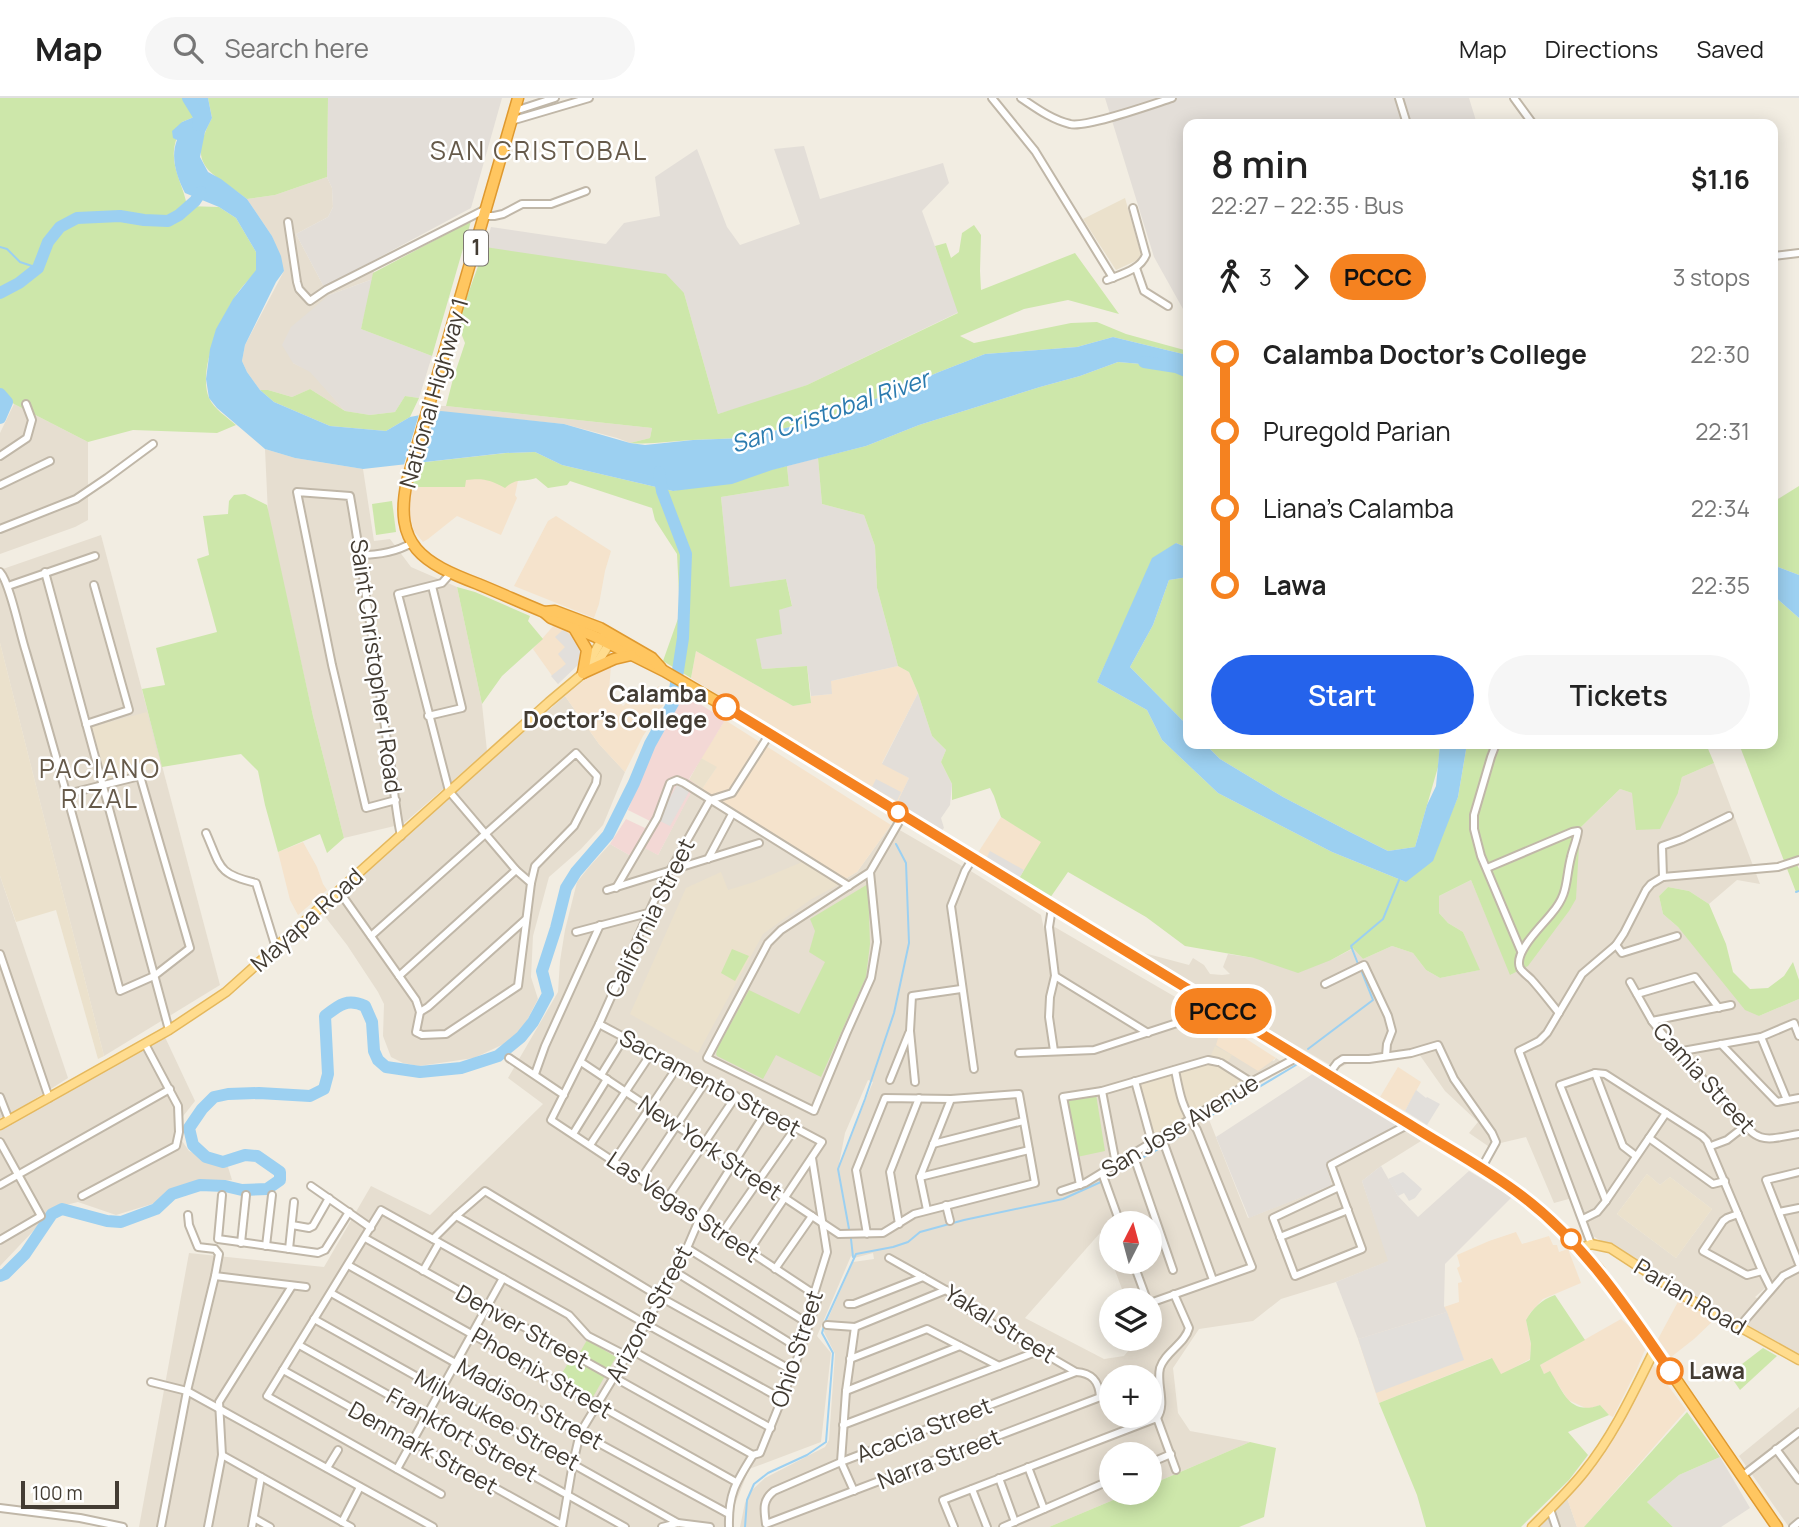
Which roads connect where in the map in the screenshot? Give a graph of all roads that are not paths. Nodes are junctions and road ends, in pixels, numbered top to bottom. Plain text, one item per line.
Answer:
1 (518, 98) edge
2 (555, 98) edge
3 (589, 98) edge
4 (992, 98) edge
5 (1021, 98) edge
6 (1172, 98) edge
7 (1399, 98) edge
8 (1514, 98) edge
9 (513, 116) junction
10 (1405, 119) edge
11 (1529, 119) edge
12 (586, 191) dead end
13 (1133, 208) dead end
14 (485, 212) junction
15 (288, 222) dead end
16 (1799, 253) edge
17 (1778, 255) edge
18 (1136, 268) junction
19 (1168, 306) dead end
20 (26, 404) dead end
21 (153, 444) dead end
22 (0, 456) edge
23 (50, 461) dead end
24 (0, 485) edge
25 (0, 529) edge
26 (412, 543) junction
27 (360, 555) junction
28 (95, 556) dead end
29 (0, 572) edge
30 (45, 572) junction
31 (451, 573) junction
32 (94, 585) dead end
33 (8, 586) junction
34 (432, 586) junction
35 (544, 612) junction
36 (573, 628) junction
37 (607, 638) junction
38 (631, 655) junction
39 (664, 671) junction
40 (583, 673) junction
41 (428, 716) junction
42 (86, 724) junction
43 (769, 735) junction
44 (1494, 749) edge
45 (103, 785) junction
46 (449, 791) junction
47 (67, 794) junction
48 (396, 800) junction
49 (710, 800) junction
50 (732, 814) junction
51 (902, 815) junction
52 (1729, 816) dead end
53 (206, 833) dead end
54 (485, 834) junction
55 (401, 836) junction
56 (759, 843) dead end
57 (972, 858) junction
58 (708, 859) junction
59 (1799, 860) edge
60 (1487, 868) junction
61 (516, 870) junction
62 (670, 871) junction
63 (870, 872) junction
64 (1663, 877) junction
65 (531, 883) junction
66 (849, 886) junction
67 (616, 888) junction
68 (607, 890) dead end
69 (339, 891) junction
70 (1052, 908) junction
71 (648, 913) junction
72 (525, 920) junction
73 (600, 925) junction
74 (576, 932) dead end
75 (371, 936) junction
76 (1677, 936) dead end
77 (1616, 945) junction
78 (276, 948) junction
79 (1521, 951) junction
80 (0, 954) edge
81 (153, 976) junction
82 (399, 976) junction
83 (1055, 976) junction
84 (1630, 982) dead end
85 (1325, 985) dead end
86 (961, 989) junction
87 (1637, 994) junction
88 (1731, 1005) dead end
89 (1719, 1008) junction
90 (1220, 1009) junction
91 (421, 1012) junction
92 (1559, 1013) junction
93 (1652, 1021) junction
94 (599, 1024) junction
95 (169, 1030) junction
96 (910, 1031) junction
97 (1148, 1033) junction
98 (1799, 1036) edge
99 (1761, 1037) junction
100 (624, 1038) junction
101 (145, 1044) junction
102 (1721, 1044) junction
103 (1054, 1051) junction
104 (652, 1052) junction
105 (1677, 1052) junction
106 (1018, 1053) dead end
107 (1386, 1056) junction
108 (1298, 1057) junction
109 (509, 1058) dead end
110 (581, 1062) junction
111 (678, 1066) junction
112 (974, 1069) dead end
113 (1175, 1070) junction
114 (1595, 1073) junction
115 (535, 1074) junction
116 (1328, 1075) junction
117 (604, 1077) junction
118 (890, 1080) dead end
119 (706, 1081) junction
120 (1135, 1081) junction
121 (915, 1082) dead end
122 (1251, 1083) junction
123 (170, 1089) junction
124 (1102, 1091) junction
125 (626, 1092) junction
126 (564, 1095) junction
127 (736, 1096) junction
128 (0, 1097) edge
129 (49, 1098) junction
130 (919, 1098) junction
131 (1799, 1098) edge
132 (951, 1099) junction
133 (1787, 1100) junction
134 (650, 1108) junction
135 (766, 1112) junction
136 (1666, 1112) junction
137 (9, 1120) junction
138 (551, 1120) joint
139 (1191, 1120) junction
140 (1023, 1121) junction
141 (1409, 1124) junction
142 (0, 1125) edge
143 (677, 1126) junction
144 (1745, 1126) junction
145 (796, 1128) junction
146 (573, 1134) junction
147 (1799, 1134) edge
148 (1162, 1138) junction
149 (1649, 1138) junction
150 (0, 1142) edge
151 (1152, 1143) junction
152 (704, 1144) junction
153 (933, 1144) junction
154 (590, 1145) junction
155 (1711, 1146) junction
156 (1029, 1150) junction
157 (1133, 1154) junction
158 (1636, 1156) junction
159 (812, 1158) junction
160 (614, 1161) junction
161 (733, 1164) junction
162 (1116, 1164) junction
163 (1481, 1168) junction
164 (1799, 1172) edge
165 (1102, 1173) junction
166 (18, 1175) junction
167 (920, 1177) junction
168 (641, 1179) junction
169 (759, 1181) junction
170 (1725, 1181) junction
171 (0, 1185) edge
172 (1080, 1185) junction
173 (311, 1186) dead end
174 (1339, 1187) junction
175 (1061, 1191) dead end
176 (222, 1195) dead end
177 (246, 1195) dead end
178 (272, 1195) dead end
179 (82, 1196) dead end
180 (668, 1197) junction
181 (329, 1198) junction
182 (785, 1199) junction
183 (1606, 1201) junction
184 (294, 1202) dead end
185 (946, 1205) junction
186 (1799, 1208) edge
187 (927, 1210) junction
188 (1348, 1210) junction
189 (1116, 1211) edge
190 (349, 1212) junction
191 (1779, 1212) junction
192 (1738, 1214) junction
193 (188, 1215) dead end
194 (456, 1216) junction
195 (812, 1216) junction
196 (700, 1219) junction
197 (1583, 1219) junction
198 (950, 1221) dead end
199 (823, 1223) junction
200 (899, 1224) junction
201 (292, 1225) junction
202 (371, 1228) junction
203 (722, 1233) junction
204 (867, 1234) junction
205 (1280, 1237) junction
206 (365, 1238) junction
207 (0, 1240) edge
208 (436, 1241) junction
209 (241, 1243) junction
210 (1591, 1244) junction
211 (266, 1246) junction
212 (1796, 1246) edge
213 (687, 1248) junction
214 (289, 1249) junction
215 (1580, 1250) junction
216 (749, 1251) junction
217 (888, 1258) dead end
218 (348, 1265) junction
219 (1799, 1266) edge
220 (775, 1269) junction
221 (1173, 1270) dead end
222 (423, 1271) junction
223 (674, 1271) junction
224 (1762, 1271) junction
225 (215, 1276) junction
226 (923, 1277) junction
227 (503, 1278) junction
228 (1213, 1280) junction
229 (292, 1286) junction
230 (306, 1287) dead end
231 (1771, 1289) junction
232 (946, 1290) junction
233 (331, 1293) junction
234 (814, 1294) junction
235 (1174, 1294) junction
236 (660, 1297) junction
237 (1162, 1298) edge
238 (848, 1304) dead end
239 (487, 1308) junction
240 (314, 1320) junction
241 (646, 1324) junction
242 (809, 1324) junction
243 (827, 1325) dead end
244 (855, 1327) junction
245 (1739, 1327) junction
246 (473, 1334) junction
247 (299, 1345) junction
248 (960, 1346) junction
249 (800, 1349) junction
250 (1655, 1349) junction
251 (1041, 1350) junction
252 (629, 1353) junction
253 (850, 1359) junction
254 (1799, 1360) edge
255 (457, 1363) junction
256 (1162, 1365) edge
257 (999, 1366) junction
258 (283, 1370) junction
259 (793, 1371) junction
260 (1076, 1371) junction
261 (614, 1378) junction
262 (151, 1382) dead end
263 (1099, 1386) edge
264 (442, 1389) junction
265 (187, 1391) junction
266 (846, 1391) junction
267 (1099, 1397) edge
268 (782, 1399) junction
269 (596, 1405) junction
270 (219, 1408) junction
271 (427, 1416) junction
272 (843, 1425) junction
273 (771, 1428) junction
274 (1131, 1428) edge
275 (1161, 1428) edge
276 (1799, 1432) edge
277 (580, 1433) junction
278 (412, 1442) junction
279 (1776, 1449) junction
280 (338, 1450) dead end
281 (753, 1454) junction
282 (1171, 1454) junction
283 (222, 1455) junction
284 (1162, 1458) edge
285 (841, 1462) junction
286 (573, 1463) junction
287 (1028, 1467) junction
288 (327, 1468) junction
289 (397, 1469) junction
290 (1177, 1470) dead end
291 (1742, 1476) junction
292 (261, 1477) junction
293 (999, 1478) junction
294 (1799, 1480) edge
295 (736, 1482) junction
296 (1099, 1485) edge
297 (360, 1487) junction
298 (972, 1489) junction
299 (854, 1490) junction
300 (441, 1494) dead end
301 (568, 1494) junction
302 (0, 1508) edge
303 (1044, 1509) junction
304 (1550, 1509) junction
305 (729, 1514) junction
306 (254, 1518) junction
307 (342, 1522) junction
308 (678, 1522) junction
309 (1016, 1522) junction
310 (1799, 1522) edge
311 (766, 1524) joint
312 (562, 1526) edge
313 (123, 1527) edge
314 (161, 1527) edge
315 (208, 1527) edge
316 (252, 1527) edge
317 (271, 1527) edge
318 (351, 1527) edge
319 (433, 1527) edge
320 (625, 1527) edge
321 (662, 1527) edge
322 (710, 1527) edge
323 (729, 1527) edge
324 (954, 1527) edge
325 (987, 1527) edge
326 (1003, 1527) edge
327 (1532, 1527) edge
328 (1556, 1527) edge
329 (1777, 1527) edge
330 (1793, 1527) edge

1 - 9 highway, National Highway 1 / 1
2 - 9 street
3 - 9 street
4 - 18 street
5 - 6 street
7 - 10 street
8 - 11 street
9 - 14 highway, National Highway 1 / 1
12 - 14 street
13 - 18 street
14 - 15 street
14 - 26 highway, National Highway 1 / 1
16 - 17 street
18 - 19 street
20 - 22 street
21 - 25 street
23 - 24 street
26 - 27 street
26 - 31 highway
27 - 48 street, Saint Christopher I Road
27 - 48 street, Saint Christopher I Road
28 - 30 street
29 - 33 street
30 - 33 street
30 - 42 street
31 - 34 street
31 - 35 highway
32 - 42 street
33 - 47 street
34 - 41 street
34 - 41 street
35 - 36 highway
35 - 37 highway
36 - 37 highway
36 - 40 highway
37 - 38 highway
37 - 39 highway
37 - 40 main road, Mayapa Road
38 - 39 highway
38 - 40 highway
39 - 43 highway
40 - 46 main road, Mayapa Road
41 - 46 street
42 - 45 street
43 - 49 street, California Street
43 - 51 highway
44 - 60 street
45 - 47 street
45 - 81 street
45 - 81 street
46 - 54 street
46 - 55 main road, Mayapa Road
47 - 81 street
48 - 55 street, Saint Christopher I Road
49 - 50 street
49 - 62 street, California Street
49 - 67 street
50 - 58 street
50 - 66 street
51 - 57 highway
51 - 63 street
52 - 64 street
53 - 78 street
54 - 61 street
54 - 65 street
54 - 75 street
55 - 69 main road, Mayapa Road
56 - 58 street
57 - 70 highway
57 - 86 street
58 - 62 street
59 - 64 street
60 - 79 street
60 - 79 street
61 - 65 street
61 - 82 street
62 - 67 street
62 - 71 street, California Street
63 - 66 street
63 - 66 street
64 - 77 street
65 - 72 street
67 - 68 street
69 - 75 street
69 - 78 main road, Mayapa Road
70 - 83 street
70 - 90 highway
71 - 73 street
71 - 94 street, California Street
72 - 91 street
72 - 91 street
73 - 74 street
73 - 115 street
75 - 82 street
76 - 77 street
77 - 92 street
78 - 95 main road, Mayapa Road
79 - 92 street
80 - 129 street
81 - 95 street
82 - 91 street
83 - 97 street
83 - 103 street
84 - 87 street, Camia Street
85 - 107 street
86 - 96 street
86 - 112 street
87 - 89 street
87 - 93 street, Camia Street
88 - 89 street
89 - 93 street
90 - 97 street
90 - 108 highway
92 - 197 street
93 - 105 street, Camia Street
94 - 100 street, Sacramento Street
94 - 110 street, California Street
95 - 101 main road, Mayapa Road
96 - 118 street
96 - 121 street
97 - 103 street
98 - 99 street
99 - 102 street
99 - 133 street
100 - 104 street, Sacramento Street
100 - 117 street
101 - 123 street
101 - 129 main road, Mayapa Road
102 - 105 street
102 - 133 street
103 - 106 street
104 - 111 street, Sacramento Street
104 - 125 street
105 - 144 street, Camia Street
107 - 116 street
107 - 163 street
108 - 116 highway
108 - 122 street, San Jose Avenue
109 - 115 street
110 - 117 street, New York Street
110 - 126 street, California Street
111 - 119 street, Sacramento Street
111 - 134 street
113 - 120 street
113 - 122 street
113 - 139 street
114 - 136 street
114 - 158 street
114 - 183 street
115 - 126 street
116 - 141 highway
117 - 125 street, New York Street
117 - 146 street
119 - 127 street, Sacramento Street
119 - 143 street
120 - 124 street
120 - 151 street
122 - 139 street, San Jose Avenue
123 - 166 street
123 - 179 street
124 - 162 street
124 - 172 street
125 - 134 street, New York Street
125 - 154 street
126 - 138 street, California Street
127 - 135 street, Sacramento Street
127 - 152 street
128 - 137 street
129 - 137 main road, Mayapa Road
130 - 132 street
130 - 200 street
130 - 204 street
131 - 133 street
132 - 140 street
132 - 153 street
134 - 143 street, New York Street
134 - 160 street
135 - 145 street, Sacramento Street
135 - 161 street, Arizona Street
136 - 149 street
136 - 155 street
137 - 142 main road, Mayapa Road
138 - 146 street, Las Vegas Street
139 - 148 street, San Jose Avenue
139 - 228 street
140 - 153 street
140 - 156 street
141 - 163 highway
141 - 174 street
143 - 152 street, New York Street
143 - 168 street
144 - 147 street, Camia Street
144 - 155 street
145 - 159 street, Sacramento Street
145 - 169 street
146 - 154 street, Las Vegas Street
148 - 151 street, San Jose Avenue
148 - 228 street
149 - 158 street
149 - 170 street
150 - 166 street
151 - 157 street, San Jose Avenue
152 - 161 street, New York Street
152 - 180 street
153 - 167 street
154 - 160 street, Las Vegas Street
155 - 170 street
156 - 167 street
156 - 185 street
157 - 162 street, San Jose Avenue
157 - 221 street
158 - 183 street
159 - 182 street
159 - 199 street, Ohio Street
160 - 168 street, Las Vegas Street
161 - 169 street, New York Street
161 - 196 street, Arizona Street
162 - 165 street, San Jose Avenue
163 - 215 highway
164 - 191 street
165 - 172 street, San Jose Avenue
165 - 189 street
166 - 171 street
166 - 207 street
167 - 187 street
168 - 180 street, Las Vegas Street
169 - 182 street, New York Street
169 - 203 street
170 - 192 street
172 - 175 street, San Jose Avenue
173 - 181 street
174 - 188 street
174 - 205 street
176 - 209 street
177 - 209 street
178 - 211 street
180 - 196 street, Las Vegas Street
181 - 190 street
181 - 201 street
182 - 195 street, New York Street
182 - 216 street
183 - 197 street
184 - 201 street
185 - 187 street
185 - 198 street
186 - 191 street
187 - 200 street
188 - 205 street
188 - 205 street
190 - 202 street
190 - 214 street
191 - 212 street
192 - 224 street
192 - 224 street
193 - 225 street
194 - 208 street
194 - 236 street
194 - 241 street
195 - 199 street, New York Street
195 - 220 street
196 - 203 street, Las Vegas Street
196 - 213 street, Arizona Street
197 - 210 street
199 - 204 street, New York Street
199 - 234 street, Ohio Street
200 - 204 street
201 - 214 street
202 - 206 street
202 - 208 street
203 - 216 street, Las Vegas Street
206 - 218 street
206 - 222 street, Denver Street
208 - 222 street
208 - 227 street
209 - 211 street
210 - 215 main road
210 - 245 main road, Parian Road
211 - 214 street
212 - 219 street
213 - 223 street, Arizona Street
213 - 242 street
215 - 250 highway
216 - 220 street, Las Vegas Street
217 - 226 street, Yakal Street
218 - 233 street
218 - 246 street, Phoenix Street
219 - 231 street
220 - 234 street, Las Vegas Street
222 - 239 street, Denver Street
223 - 236 street, Arizona Street
223 - 249 street
224 - 231 street
225 - 229 street
225 - 265 street
226 - 232 street, Yakal Street
226 - 238 street
227 - 239 street
227 - 252 street
228 - 235 street
229 - 230 street
229 - 270 street
231 - 245 street
232 - 244 street
232 - 251 street, Yakal Street
233 - 240 street
233 - 255 street, Madison Street
234 - 242 street, Ohio Street
235 - 237 street
235 - 256 street
236 - 241 street, Arizona Street
236 - 259 street
239 - 246 street
239 - 261 street, Denver Street
240 - 247 street
240 - 264 street, Milwaukee Street
241 - 252 street, Arizona Street
241 - 268 street
242 - 249 street, Ohio Street
243 - 244 street
244 - 253 street
245 - 254 main road, Parian Road
246 - 255 street
246 - 269 street, Phoenix Street
247 - 258 street
247 - 271 street, Frankfort Street
248 - 253 street
248 - 257 street
248 - 266 street
249 - 259 street, Ohio Street
250 - 291 highway
250 - 304 main road
251 - 257 street
251 - 260 street, Yakal Street
252 - 261 street, Arizona Street
252 - 273 street
253 - 266 street
255 - 264 street
255 - 277 street, Madison Street
257 - 272 street
258 - 278 street, Denmark Street
258 - 289 street
259 - 268 street, Ohio Street
260 - 263 street, Yakal Street
260 - 285 street, Acacia Street
261 - 269 street, Arizona Street
261 - 281 street, Denver Street
262 - 265 street
264 - 271 street
264 - 286 street, Milwaukee Street
265 - 270 street
265 - 314 street
266 - 272 street
267 - 299 street, Narra Street
268 - 273 street, Ohio Street
269 - 277 street, Arizona Street
269 - 295 street, Phoenix Street
270 - 283 street
270 - 288 street
271 - 278 street
271 - 301 street, Frankfort Street
272 - 285 street
273 - 281 street, Ohio Street
274 - 287 street
275 - 282 street
276 - 279 street
277 - 286 street, Arizona Street
277 - 305 street, Madison Street
278 - 289 street
278 - 312 street, Denmark Street
279 - 291 street
279 - 294 street
280 - 288 street
281 - 295 street, Ohio Street
282 - 284 street
282 - 290 street
283 - 292 street
283 - 315 street
285 - 299 street
285 - 311 street, Acacia Street
286 - 301 street, Arizona Street
286 - 308 street, Milwaukee Street
287 - 293 street
287 - 303 street
288 - 297 street
289 - 300 street
291 - 329 highway
292 - 306 street
292 - 307 street
293 - 298 street
293 - 309 street
295 - 305 street, Ohio Street
296 - 303 street
297 - 307 street
297 - 319 street
298 - 324 street
298 - 325 street
299 - 311 street, Narra Street
301 - 312 street, Arizona Street
301 - 320 street, Frankfort Street
302 - 313 street
303 - 309 street
304 - 327 main road
304 - 328 street
305 - 323 street, Ohio Street
306 - 316 street
306 - 317 street
307 - 318 street
308 - 321 street
308 - 322 street
309 - 326 street
310 - 330 street

